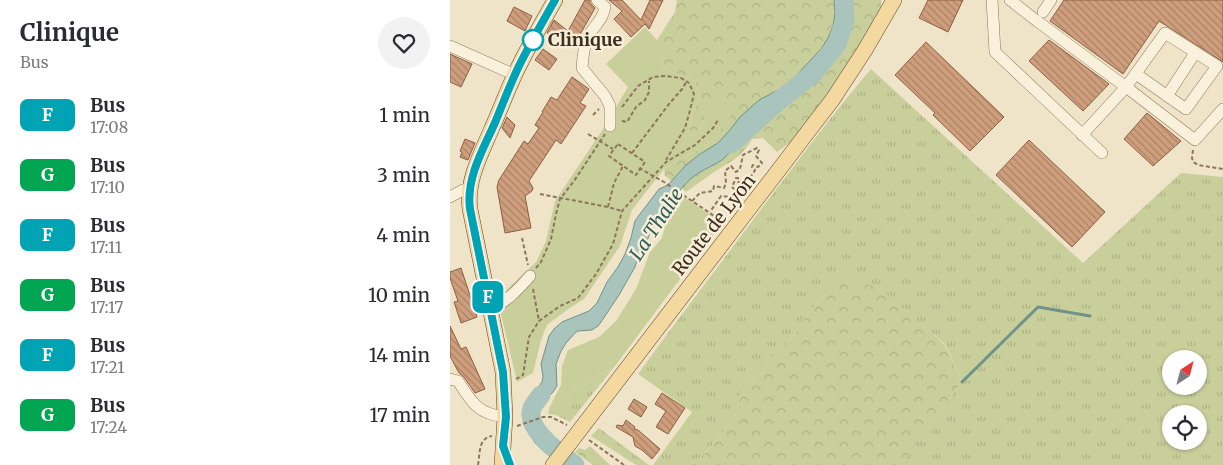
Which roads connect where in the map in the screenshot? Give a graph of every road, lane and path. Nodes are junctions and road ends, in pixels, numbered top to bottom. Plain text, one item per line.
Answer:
1 (555, 0) edge
2 (597, 0) edge
3 (894, 0) edge
4 (992, 0) edge
5 (1010, 0) edge
6 (1051, 0) edge
7 (1043, 12) dead end
8 (450, 46) edge
9 (1195, 53) junction
10 (1136, 74) junction
11 (515, 75) junction
12 (649, 80) junction
13 (686, 81) junction
14 (1126, 87) junction
15 (1167, 96) junction
16 (1223, 109) edge
17 (718, 120) dead end
18 (613, 121) junction
19 (588, 134) dead end
20 (1082, 135) junction
21 (1195, 140) junction
22 (601, 141) junction
23 (613, 150) junction
24 (632, 153) junction
25 (1102, 153) dead end
26 (666, 162) junction
27 (623, 166) junction
28 (639, 168) junction
29 (1223, 169) edge
30 (652, 176) junction
31 (470, 188) junction
32 (540, 194) dead end
33 (450, 197) edge
34 (560, 199) junction
35 (692, 201) junction
36 (608, 207) junction
37 (622, 211) junction
38 (710, 212) junction
39 (723, 222) dead end
40 (522, 238) dead end
41 (530, 276) junction
42 (490, 310) junction
43 (539, 321) junction
44 (450, 379) edge
45 (505, 385) junction
46 (506, 417) junction
47 (520, 425) dead end
48 (575, 437) junction
49 (504, 441) junction
50 (478, 465) edge
51 (502, 465) edge
52 (510, 465) edge
53 (553, 465) edge
54 (624, 465) edge

1 - 11 main road
2 - 18 street
3 - 48 main road, Route de Lyon
4 - 20 street
5 - 14 street
6 - 7 street
8 - 11 street
9 - 10 street
9 - 15 street
9 - 15 street
10 - 14 street
10 - 15 street
11 - 31 main road
12 - 13 path
12 - 18 path
12 - 18 path
13 - 24 path
13 - 26 path
14 - 20 street
14 - 21 street
16 - 21 street
17 - 26 path
18 - 22 path
19 - 22 path
20 - 25 street
21 - 29 path
22 - 23 path
22 - 34 path
23 - 24 path
23 - 27 path
24 - 28 path
26 - 30 path
27 - 28 path
27 - 36 path
28 - 30 path
30 - 35 path
30 - 37 path
31 - 33 street
31 - 42 main road
32 - 34 path
34 - 36 path
34 - 41 path
35 - 38 path
35 - 38 path
36 - 37 path
37 - 43 path
38 - 39 path
40 - 41 path
41 - 42 street
41 - 43 path
42 - 45 main road
43 - 45 path
44 - 46 street
45 - 46 main road
46 - 49 main road
47 - 48 path
48 - 53 main road, Route de Lyon
48 - 54 path
49 - 50 path
49 - 51 main road
49 - 52 main road

